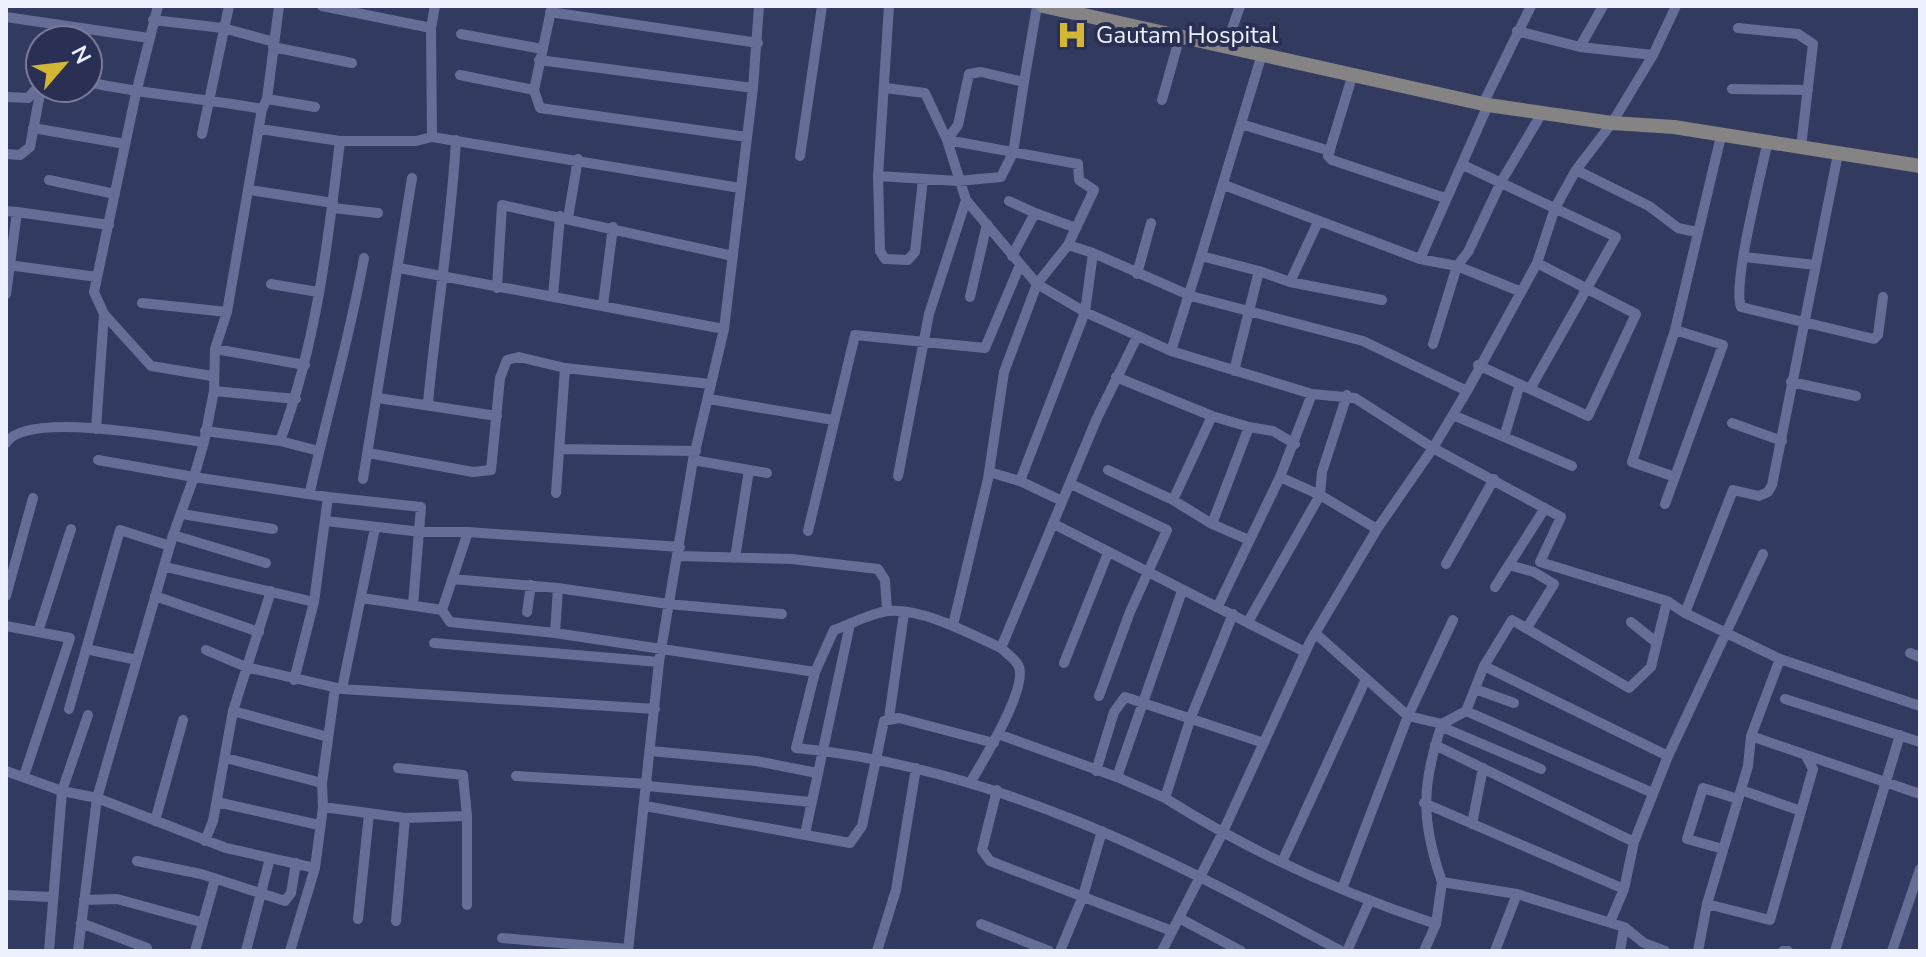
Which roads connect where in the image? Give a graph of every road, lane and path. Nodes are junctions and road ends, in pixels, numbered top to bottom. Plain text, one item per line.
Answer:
1 (158, 6) edge
2 (229, 6) edge
3 (279, 6) edge
4 (322, 6) edge
5 (435, 6) edge
6 (759, 6) edge
7 (822, 6) edge
8 (889, 6) edge
9 (1037, 6) edge
10 (1043, 6) edge
11 (1240, 6) edge
12 (1531, 6) edge
13 (1603, 6) edge
14 (1676, 6) edge
15 (551, 9) edge
16 (1088, 10) edge
17 (6, 17) edge
18 (153, 20) junction
19 (223, 28) junction
20 (431, 28) junction
21 (1738, 28) dead end
22 (1517, 31) junction
23 (461, 34) dead end
24 (1180, 36) junction
25 (149, 38) junction
26 (758, 43) junction
27 (274, 45) junction
28 (1226, 46) junction
29 (1580, 47) junction
30 (1262, 54) junction
31 (541, 55) junction
32 (1653, 55) junction
33 (352, 63) dead end
34 (460, 75) dead end
35 (1352, 77) junction
36 (1024, 82) junction
37 (104, 86) edge
38 (753, 88) junction
39 (885, 88) junction
40 (1732, 89) dead end
41 (534, 90) junction
42 (1808, 90) junction
43 (136, 93) junction
44 (210, 99) junction
45 (1162, 100) dead end
46 (37, 104) edge
47 (265, 104) junction
48 (1485, 105) junction
49 (315, 107) dead end
50 (1542, 113) junction
51 (1612, 123) junction
52 (1241, 124) junction
53 (33, 128) junction
54 (260, 129) junction
55 (202, 134) dead end
56 (1721, 136) junction
57 (432, 137) junction
58 (747, 137) junction
59 (456, 140) junction
60 (947, 140) junction
61 (1768, 140) junction
62 (340, 141) junction
63 (125, 144) junction
64 (1801, 147) junction
65 (1330, 151) junction
66 (1013, 153) junction
67 (6, 154) edge
68 (1838, 154) junction
69 (800, 156) dead end
70 (578, 159) junction
71 (1463, 165) junction
72 (1920, 166) edge
73 (1576, 170) junction
74 (878, 176) junction
75 (412, 178) dead end
76 (923, 179) junction
77 (49, 180) dead end
78 (958, 181) junction
79 (1501, 182) junction
80 (1224, 185) junction
81 (740, 188) junction
82 (250, 190) junction
83 (115, 194) junction
84 (1445, 198) junction
85 (966, 200) junction
86 (1009, 201) dead end
87 (333, 206) junction
88 (1555, 208) junction
89 (12, 212) edge
90 (378, 213) dead end
91 (1035, 213) junction
92 (564, 217) junction
93 (1318, 222) junction
94 (1151, 223) dead end
95 (987, 224) junction
96 (109, 225) junction
97 (613, 227) junction
98 (1076, 228) junction
99 (1696, 232) junction
100 (1068, 245) junction
101 (1093, 253) junction
102 (733, 256) junction
103 (1012, 256) junction
104 (1201, 256) junction
105 (1745, 257) junction
106 (364, 258) dead end
107 (1420, 259) junction
108 (1537, 263) junction
109 (9, 265) edge
110 (1020, 265) junction
111 (1815, 265) junction
112 (1457, 266) junction
113 (399, 268) junction
114 (1259, 271) junction
115 (1137, 274) junction
116 (445, 276) junction
117 (97, 277) junction
118 (1290, 282) junction
119 (271, 284) dead end
120 (1037, 284) junction
121 (497, 288) junction
122 (1588, 288) junction
123 (1519, 291) junction
124 (318, 292) junction
125 (6, 294) edge
126 (553, 296) junction
127 (1191, 296) junction
128 (970, 297) dead end
129 (1883, 297) dead end
130 (1382, 300) dead end
131 (142, 303) dead end
132 (603, 305) junction
133 (1249, 311) junction
134 (227, 312) junction
135 (1085, 312) junction
136 (104, 314) junction
137 (1804, 324) junction
138 (724, 329) junction
139 (1675, 330) junction
140 (1137, 337) junction
141 (925, 341) junction
142 (1433, 344) dead end
143 (215, 349) junction
144 (1171, 351) junction
145 (305, 365) junction
146 (1478, 365) junction
147 (565, 368) junction
148 (1234, 371) junction
149 (212, 376) junction
150 (1116, 377) junction
151 (1791, 382) junction
152 (710, 384) junction
153 (1525, 386) junction
154 (214, 391) junction
155 (1467, 391) junction
156 (1312, 394) junction
157 (1347, 395) junction
158 (1856, 396) dead end
159 (378, 398) junction
160 (296, 399) junction
161 (709, 399) junction
162 (428, 403) junction
163 (1453, 415) junction
164 (497, 416) junction
165 (1212, 416) junction
166 (833, 420) junction
167 (1732, 423) dead end
168 (1249, 427) junction
169 (96, 429) junction
170 (1505, 434) junction
171 (205, 436) junction
172 (280, 441) junction
173 (1782, 441) junction
174 (6, 443) edge
175 (1295, 444) junction
176 (1433, 448) junction
177 (560, 449) junction
178 (319, 451) junction
179 (368, 453) junction
180 (695, 456) junction
181 (98, 460) dead end
182 (1572, 466) dead end
183 (749, 470) junction
184 (1108, 470) dead end
185 (989, 472) junction
186 (767, 473) dead end
187 (898, 476) dead end
188 (194, 477) junction
189 (1280, 477) junction
190 (1675, 477) junction
191 (363, 479) dead end
192 (1494, 479) junction
193 (1020, 481) junction
194 (1071, 484) junction
195 (310, 492) junction
196 (556, 493) dead end
197 (1320, 495) junction
198 (328, 497) junction
199 (33, 498) dead end
200 (1173, 500) junction
201 (1062, 501) junction
202 (1665, 504) dead end
203 (1545, 508) junction
204 (182, 514) junction
205 (326, 521) junction
206 (1054, 524) junction
207 (1212, 524) junction
208 (375, 528) junction
209 (71, 529) dead end
210 (273, 529) dead end
211 (1377, 529) junction
212 (808, 531) dead end
213 (421, 532) junction
214 (468, 532) junction
215 (1249, 540) junction
216 (172, 541) junction
217 (679, 551) junction
218 (1108, 553) junction
219 (1763, 554) dead end
220 (735, 558) junction
221 (266, 563) dead end
222 (1446, 564) dead end
223 (1509, 565) junction
224 (166, 567) junction
225 (1148, 575) junction
226 (452, 579) junction
227 (531, 585) junction
228 (1495, 587) dead end
229 (558, 588) junction
230 (271, 591) junction
231 (1182, 591) junction
232 (6, 596) edge
233 (155, 596) junction
234 (362, 598) junction
235 (1667, 601) junction
236 (314, 602) junction
237 (668, 604) junction
238 (413, 605) junction
239 (1218, 606) junction
240 (442, 610) junction
241 (887, 611) junction
242 (527, 612) dead end
243 (904, 613) junction
244 (1685, 613) junction
245 (782, 614) dead end
246 (1233, 614) junction
247 (1453, 620) dead end
248 (1248, 622) junction
249 (1631, 622) dead end
250 (850, 624) junction
251 (953, 625) junction
252 (6, 626) edge
253 (1527, 628) junction
254 (38, 632) junction
255 (259, 632) junction
256 (555, 633) junction
257 (1315, 633) junction
258 (1727, 636) junction
259 (434, 643) dead end
260 (1657, 643) junction
261 (662, 648) junction
262 (1001, 648) junction
263 (86, 649) junction
264 (206, 650) dead end
265 (1305, 652) junction
266 (1780, 659) junction
267 (137, 660) junction
268 (659, 662) junction
269 (1064, 663) dead end
270 (1484, 666) junction
271 (246, 667) junction
272 (815, 672) junction
273 (1366, 679) junction
274 (294, 680) junction
275 (339, 689) junction
276 (1475, 689) junction
277 (1099, 696) dead end
278 (1785, 699) dead end
279 (1145, 702) junction
280 (1514, 703) dead end
281 (1920, 706) edge
282 (69, 709) dead end
283 (655, 709) junction
284 (233, 711) junction
285 (1466, 711) junction
286 (88, 715) dead end
287 (1408, 716) junction
288 (1191, 717) junction
289 (889, 718) junction
290 (183, 720) dead end
291 (1442, 726) junction
292 (1900, 735) junction
293 (1751, 736) junction
294 (328, 737) junction
295 (996, 738) junction
296 (1920, 742) edge
297 (1264, 743) junction
298 (1435, 745) junction
299 (823, 750) junction
300 (651, 751) junction
301 (1668, 756) junction
302 (873, 757) junction
303 (226, 758) junction
304 (1807, 758) junction
305 (398, 768) dead end
306 (916, 768) junction
307 (1483, 768) junction
308 (1541, 769) dead end
309 (6, 771) edge
310 (1096, 771) junction
311 (817, 773) junction
312 (24, 776) junction
313 (516, 776) dead end
314 (1117, 777) junction
315 (322, 783) junction
316 (970, 783) junction
317 (1886, 783) junction
318 (648, 785) junction
319 (997, 790) junction
320 (62, 791) junction
321 (1653, 793) junction
322 (1739, 794) junction
323 (1920, 794) edge
324 (97, 798) junction
325 (1165, 798) junction
326 (217, 802) junction
327 (811, 802) junction
328 (1424, 803) junction
329 (645, 806) junction
330 (323, 807) junction
331 (1801, 811) junction
332 (369, 814) junction
333 (467, 816) junction
334 (405, 818) junction
335 (155, 821) junction
336 (1472, 824) junction
337 (319, 825) junction
338 (1102, 831) junction
339 (805, 834) junction
340 (1222, 834) junction
341 (205, 841) junction
342 (1634, 842) junction
343 (1723, 849) junction
344 (270, 858) junction
345 (137, 861) dead end
346 (1282, 862) junction
347 (296, 863) junction
348 (315, 868) junction
349 (1920, 869) edge
350 (1202, 876) junction
351 (215, 879) junction
352 (1442, 882) junction
353 (1342, 889) junction
354 (1624, 889) junction
355 (259, 894) junction
356 (1517, 894) junction
357 (6, 895) edge
358 (1083, 896) junction
359 (51, 897) junction
360 (84, 900) junction
361 (1369, 902) junction
362 (1707, 904) junction
363 (467, 905) dead end
364 (1179, 918) junction
365 (358, 919) dead end
366 (396, 921) dead end
367 (201, 922) junction
368 (1610, 922) junction
369 (81, 923) junction
370 (981, 924) dead end
371 (1436, 924) junction
372 (1624, 927) junction
373 (1172, 931) junction
374 (502, 938) dead end
375 (147, 948) dead end
376 (628, 950) edge
377 (1429, 950) edge
378 (49, 951) edge
379 (78, 951) edge
380 (195, 951) edge
381 (246, 951) edge
382 (290, 951) edge
383 (877, 951) edge
384 (1049, 951) edge
385 (1060, 951) edge
386 (1162, 951) edge
387 (1241, 951) edge
388 (1341, 951) edge
389 (1347, 951) edge
390 (1495, 951) edge
391 (1620, 951) edge
392 (1665, 951) edge
393 (1698, 951) edge
394 (1837, 951) edge
395 (1892, 951) edge

1 - 18 street
2 - 19 street
3 - 27 street
4 - 20 street
5 - 20 street
6 - 26 street
7 - 69 street
8 - 39 street
9 - 36 street
10 - 16 street
11 - 28 street
12 - 22 street
13 - 29 street
14 - 32 street
15 - 26 street
15 - 31 street
16 - 24 street
17 - 25 street
18 - 19 street
18 - 25 street
19 - 27 street
19 - 44 street
20 - 57 street
21 - 42 street
22 - 29 street
22 - 48 street
23 - 31 street
24 - 28 street
24 - 45 street
25 - 43 street
26 - 38 street
27 - 33 street
27 - 47 street
28 - 30 street
29 - 32 street
30 - 35 street
30 - 52 street
31 - 38 street
31 - 41 street
32 - 51 street
34 - 41 street
35 - 48 street
35 - 65 street
36 - 60 street
36 - 66 street
37 - 43 street
38 - 58 street
39 - 60 street
39 - 74 street
40 - 42 street
41 - 58 street
42 - 64 street
43 - 44 street
43 - 63 street
44 - 47 street
44 - 55 street
46 - 53 street
47 - 49 street
47 - 54 street
48 - 50 street
48 - 71 street
50 - 51 street
50 - 79 street
51 - 56 street
51 - 73 street
52 - 65 street
52 - 80 street
53 - 63 street
53 - 67 street
54 - 62 street
54 - 82 street
56 - 61 street
56 - 99 street
57 - 59 street
57 - 62 street
58 - 81 street
59 - 70 street
59 - 116 street
60 - 66 street
60 - 78 street
61 - 64 street
61 - 105 street
62 - 87 street
63 - 83 street
64 - 68 street
65 - 84 street
66 - 78 street
66 - 98 street
68 - 72 street
68 - 111 street
70 - 81 street
70 - 92 street
71 - 79 street
71 - 84 street
73 - 88 street
73 - 99 street
74 - 76 street
74 - 76 street
75 - 113 street
76 - 78 street
77 - 83 street
78 - 85 street
79 - 88 street
79 - 112 street
80 - 93 street
80 - 104 street
81 - 102 street
82 - 87 street
82 - 134 street
83 - 96 street
84 - 107 street
85 - 95 street
85 - 141 street
86 - 91 street
87 - 90 street
87 - 124 street
88 - 108 street
88 - 122 street
89 - 96 street
89 - 109 street
91 - 98 street
91 - 103 street
92 - 97 street
92 - 121 street
92 - 126 street
93 - 107 street
93 - 118 street
94 - 115 street
95 - 103 street
95 - 128 street
96 - 117 street
97 - 102 street
97 - 132 street
98 - 100 street
99 - 139 street
100 - 101 street
100 - 120 street
101 - 115 street
101 - 135 street
102 - 138 street
103 - 110 street
104 - 114 street
104 - 127 street
105 - 111 street
105 - 137 street
106 - 178 street
107 - 112 street
108 - 122 street
108 - 123 street
109 - 117 street
109 - 125 street
110 - 120 street
110 - 141 street
111 - 137 street
112 - 123 street
112 - 142 street
113 - 116 street
113 - 159 street
114 - 118 street
114 - 133 street
115 - 127 street
116 - 121 street
116 - 162 street
117 - 136 street
118 - 130 street
119 - 124 street
120 - 135 street
120 - 185 street
121 - 126 street
122 - 153 street
122 - 153 street
123 - 146 street
124 - 145 street
126 - 132 street
127 - 133 street
127 - 144 street
129 - 137 street
131 - 134 street
132 - 138 street
133 - 148 street
133 - 155 street
134 - 143 street
135 - 140 street
135 - 193 street
136 - 149 street
136 - 169 street
137 - 151 street
138 - 152 street
139 - 190 street
139 - 190 street
140 - 144 street
140 - 150 street
141 - 166 street
141 - 187 street
143 - 145 street
143 - 149 street
144 - 148 street
145 - 160 street
146 - 153 street
146 - 155 street
147 - 152 street
147 - 164 street
147 - 177 street
148 - 156 street
149 - 154 street
150 - 165 street
150 - 194 street
151 - 158 street
151 - 173 street
152 - 161 street
153 - 170 street
154 - 160 street
154 - 171 street
155 - 163 street
156 - 157 street
156 - 175 street
157 - 176 street
157 - 197 street
159 - 162 street
159 - 179 street
160 - 172 street
161 - 166 street
161 - 180 street
162 - 164 street
163 - 170 street
163 - 176 street
164 - 179 street
165 - 168 street
165 - 200 street
166 - 212 street
167 - 173 street
168 - 175 street
168 - 207 street
169 - 171 street
169 - 174 street
170 - 182 street
171 - 172 street
171 - 188 street
172 - 178 street
173 - 244 street
175 - 189 street
176 - 192 street
176 - 211 street
177 - 180 street
177 - 196 street
178 - 195 street
179 - 191 street
180 - 183 street
180 - 217 street
181 - 188 street
183 - 186 street
183 - 220 street
184 - 200 street
185 - 193 street
185 - 251 street
188 - 195 street
188 - 204 street
189 - 197 street
189 - 215 street
190 - 202 street
192 - 203 street
192 - 222 street
193 - 201 street
194 - 201 street
194 - 225 street
195 - 198 street
197 - 211 street
197 - 248 street
198 - 205 street
198 - 213 street
199 - 232 street
200 - 207 street
201 - 206 street
203 - 223 street
203 - 235 street
204 - 210 street
204 - 216 street
205 - 208 street
205 - 236 street
206 - 218 street
206 - 262 street
207 - 215 street
208 - 213 street
208 - 234 street
209 - 254 street
211 - 257 street
213 - 214 street
213 - 238 street
214 - 217 street
214 - 226 street
215 - 239 street
216 - 221 street
216 - 224 street
216 - 263 street
217 - 220 street
217 - 237 street
218 - 225 street
218 - 269 street
219 - 258 street
220 - 241 street
223 - 228 street
223 - 253 street
224 - 230 street
224 - 233 street
225 - 231 street
225 - 277 street
226 - 227 street
226 - 240 street
227 - 229 street
227 - 242 street
229 - 237 street
229 - 256 street
230 - 236 street
230 - 255 street
231 - 239 street
231 - 279 street
233 - 255 street
233 - 267 street
234 - 238 street
234 - 275 street
235 - 244 street
235 - 260 street
236 - 274 street
237 - 245 street
237 - 261 street
238 - 240 street
239 - 246 street
240 - 256 street
241 - 243 street
241 - 250 street
243 - 251 street
243 - 289 street
244 - 258 street
246 - 248 street
246 - 288 street
247 - 287 street
248 - 265 street
249 - 260 street
250 - 272 street
250 - 299 street
251 - 262 street
252 - 254 street
253 - 260 street
253 - 270 street
254 - 312 street
255 - 271 street
256 - 261 street
257 - 265 street
257 - 273 street
258 - 266 street
258 - 301 street
259 - 268 street
261 - 268 street
261 - 272 street
262 - 295 street
263 - 267 street
263 - 282 street
264 - 271 street
265 - 297 street
266 - 281 street
266 - 293 street
267 - 324 street
268 - 283 street
270 - 276 street
270 - 301 street
271 - 274 street
271 - 284 street
272 - 299 street
273 - 287 street
273 - 346 street
274 - 275 street
275 - 283 street
275 - 294 street
276 - 280 street
276 - 285 street
278 - 292 street
279 - 288 street
279 - 310 street
279 - 314 street
283 - 300 street
284 - 294 street
284 - 303 street
285 - 291 street
285 - 321 street
286 - 320 street
287 - 291 street
287 - 353 street
288 - 297 street
288 - 325 street
289 - 295 street
289 - 302 street
290 - 335 street
291 - 298 street
291 - 308 street
292 - 296 street
292 - 317 street
293 - 304 street
293 - 322 street
294 - 315 street
295 - 310 street
295 - 316 street
297 - 340 street
298 - 307 street
298 - 328 street
299 - 302 street
299 - 311 street
300 - 311 street
300 - 318 street
301 - 321 street
302 - 306 street
302 - 339 street
303 - 315 street
303 - 326 street
304 - 317 street
304 - 331 street
305 - 333 street
306 - 316 street
306 - 383 street
307 - 336 street
307 - 342 street
309 - 312 street
310 - 314 street
311 - 327 street
312 - 320 street
313 - 318 street
314 - 325 street
315 - 330 street
316 - 319 street
317 - 323 street
317 - 394 street
318 - 327 street
318 - 329 street
319 - 338 street
319 - 358 street
320 - 324 street
320 - 359 street
321 - 342 street
322 - 331 street
322 - 343 street
322 - 343 street
324 - 335 street
324 - 360 street
325 - 340 street
326 - 337 street
326 - 341 street
327 - 339 street
328 - 336 street
328 - 352 street
329 - 339 street
329 - 376 street
330 - 332 street
330 - 337 street
331 - 362 street
332 - 334 street
332 - 365 street
333 - 334 street
333 - 363 street
334 - 366 street
335 - 341 street
336 - 354 street
337 - 348 street
338 - 350 street
338 - 358 street
340 - 346 street
340 - 350 street
341 - 344 street
342 - 354 street
343 - 362 street
344 - 347 street
344 - 355 street
345 - 351 street
346 - 353 street
347 - 348 street
347 - 355 street
348 - 382 street
349 - 395 street
350 - 364 street
350 - 388 street
351 - 355 street
351 - 367 street
352 - 356 street
352 - 371 street
353 - 361 street
354 - 368 street
355 - 381 street
356 - 368 street
356 - 390 street
357 - 359 street
358 - 373 street
358 - 385 street
359 - 378 street
360 - 367 street
360 - 369 street
361 - 371 street
361 - 389 street
362 - 393 street
364 - 373 street
364 - 387 street
367 - 380 street
368 - 372 street
369 - 375 street
369 - 379 street
370 - 384 street
371 - 377 street
372 - 391 street
372 - 392 street
373 - 386 street
374 - 376 street

